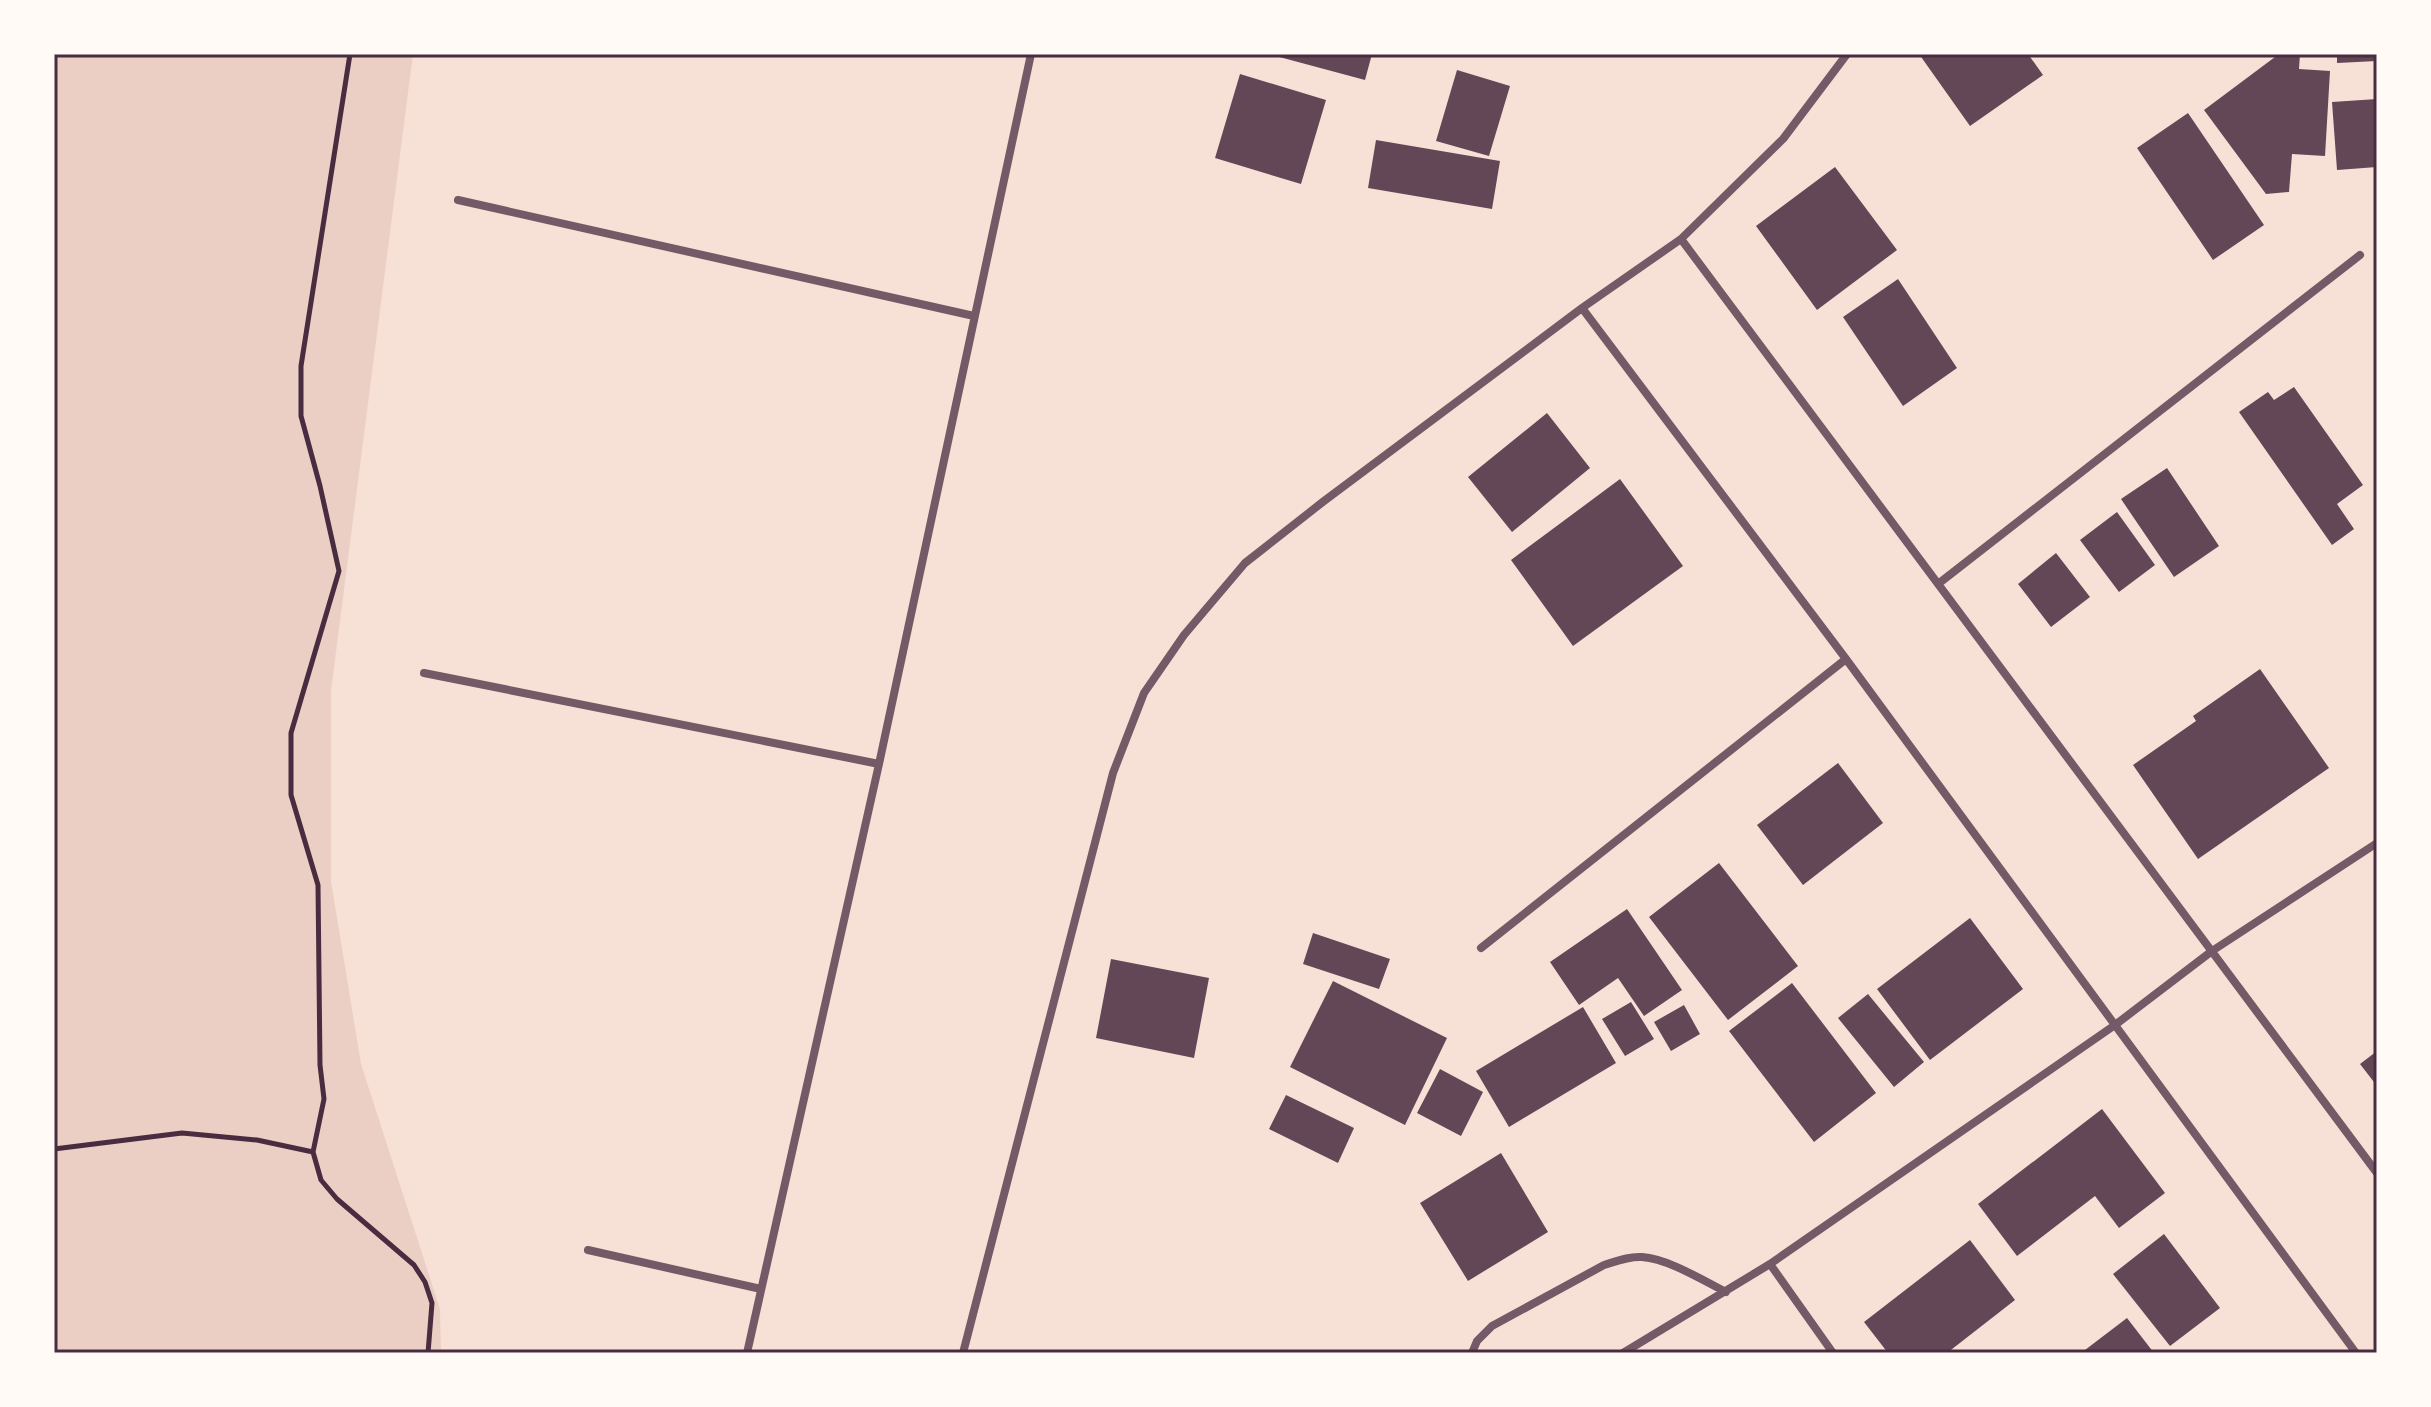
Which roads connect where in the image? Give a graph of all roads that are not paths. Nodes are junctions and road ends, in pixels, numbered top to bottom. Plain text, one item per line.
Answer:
1 (1031, 54) edge
2 (1847, 54) edge
3 (458, 200) dead end
4 (1681, 239) junction
5 (2360, 255) dead end
6 (1582, 308) junction
7 (974, 316) junction
8 (1938, 584) junction
9 (1846, 659) junction
10 (424, 673) dead end
11 (879, 764) junction
12 (2377, 843) edge
13 (1481, 948) dead end
14 (2212, 951) junction
15 (2115, 1025) junction
16 (2377, 1173) edge
17 (588, 1250) dead end
18 (1770, 1264) junction
19 (761, 1289) junction
20 (1726, 1292) junction
21 (747, 1353) edge
22 (963, 1353) edge
23 (1472, 1353) edge
24 (1623, 1353) edge
25 (1833, 1353) edge
26 (2356, 1353) edge

1 - 7 street
2 - 4 street
3 - 7 street
4 - 6 street
4 - 8 street
5 - 8 street
6 - 9 street
6 - 22 street
7 - 11 street
8 - 14 street
9 - 13 street
9 - 15 street
10 - 11 street
11 - 19 street
12 - 14 street
14 - 15 street
14 - 16 street
15 - 18 street
15 - 26 street
17 - 19 street
18 - 20 street
18 - 25 street
19 - 21 street
20 - 23 street
20 - 24 street

